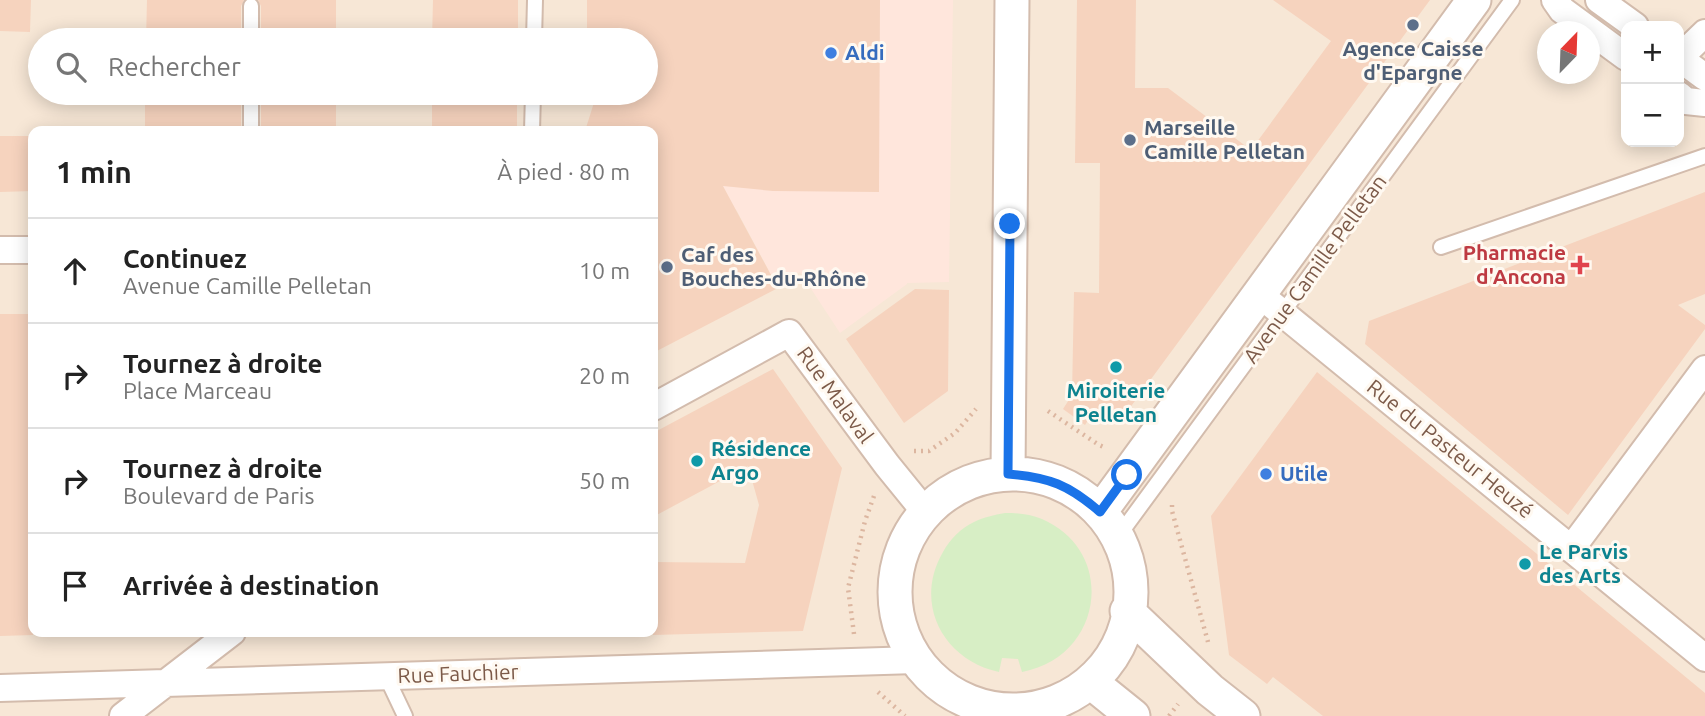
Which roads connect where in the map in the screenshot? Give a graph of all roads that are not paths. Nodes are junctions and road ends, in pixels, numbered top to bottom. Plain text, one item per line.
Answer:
1 (535, 0) edge
2 (1012, 0) edge
3 (1475, 0) edge
4 (1512, 0) edge
5 (1555, 0) edge
6 (1599, 0) edge
7 (251, 6) dead end
8 (1628, 21) edge
9 (251, 28) edge
10 (534, 28) edge
11 (1705, 33) edge
12 (1621, 53) edge
13 (1684, 53) edge
14 (1684, 62) edge
15 (1705, 78) edge
16 (1684, 99) edge
17 (1705, 103) edge
18 (251, 105) edge
19 (532, 105) edge
20 (251, 126) edge
21 (531, 126) edge
22 (1705, 156) edge
23 (1441, 247) dead end
24 (0, 250) edge
25 (28, 250) edge
26 (1271, 303) junction
27 (1705, 369) edge
28 (658, 404) edge
29 (1008, 474) junction
30 (926, 513) junction
31 (1109, 525) junction
32 (1571, 548) junction
33 (1127, 611) junction
34 (226, 637) edge
35 (1705, 658) edge
36 (916, 660) junction
37 (386, 676) junction
38 (166, 683) junction
39 (1091, 683) junction
40 (0, 688) edge
41 (1044, 711) edge
42 (995, 713) edge
43 (123, 716) edge
44 (405, 716) edge
45 (1133, 716) edge
46 (1243, 716) edge

1 - 10 lane
2 - 29 street
3 - 26 street, Avenue Camille Pelletan
4 - 26 lane, Avenue Camille Pelletan
5 - 12 street
6 - 8 street
7 - 9 lane
11 - 13 street
14 - 15 street
16 - 17 street
18 - 20 lane
19 - 21 lane
22 - 23 lane
24 - 25 street
26 - 31 street, Avenue Camille Pelletan
26 - 32 street, Rue du Pasteur Heuzé
27 - 32 street
28 - 30 street, Rue Malaval
29 - 30 street
29 - 31 street
30 - 36 street
31 - 33 street
32 - 35 street, Rue du Pasteur Heuzé
33 - 39 street
33 - 46 street
34 - 38 street
36 - 37 street, Rue Fauchier
36 - 42 street
37 - 38 street, Rue Fauchier
37 - 44 lane
38 - 40 street, Rue Fauchier
38 - 43 street
39 - 41 street
39 - 45 street
41 - 42 street

